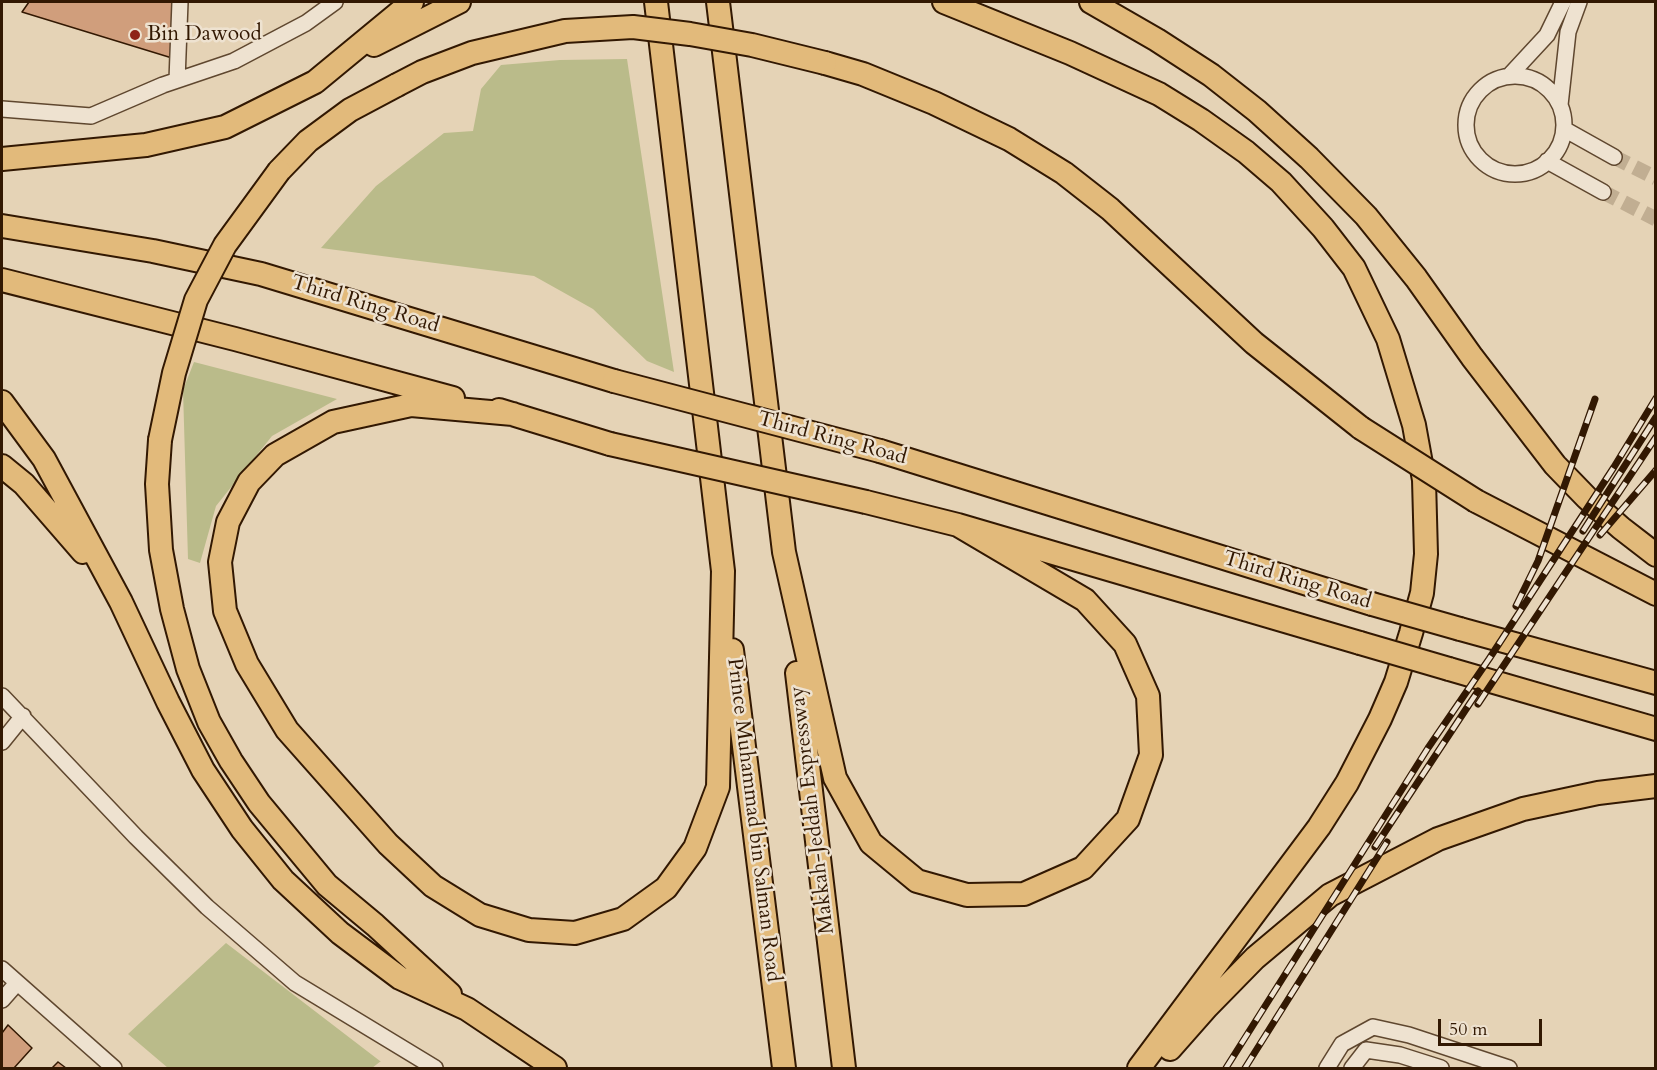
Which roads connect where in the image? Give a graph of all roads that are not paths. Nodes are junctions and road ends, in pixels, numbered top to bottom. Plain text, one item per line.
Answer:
1 (180, 2) edge
2 (335, 2) edge
3 (412, 2) edge
4 (459, 2) edge
5 (656, 2) edge
6 (718, 2) edge
7 (944, 2) edge
8 (1091, 2) edge
9 (1563, 2) edge
10 (1579, 2) edge
11 (338, 64) junction
12 (1509, 76) junction
13 (177, 80) junction
14 (1560, 105) junction
15 (2, 110) edge
16 (1564, 129) junction
17 (1614, 158) tunnel mouth
18 (2, 159) edge
19 (1547, 161) junction
20 (1603, 192) tunnel mouth
21 (2, 226) edge
22 (2, 280) edge
23 (2, 402) edge
24 (513, 414) junction
25 (2, 466) edge
26 (958, 525) junction
27 (784, 552) junction
28 (1656, 555) edge
29 (723, 571) junction
30 (1656, 594) edge
31 (121, 602) junction
32 (1656, 683) edge
33 (2, 696) edge
34 (22, 716) junction
35 (1656, 729) edge
36 (2, 742) edge
37 (1656, 786) edge
38 (2, 969) edge
39 (17, 983) junction
40 (2, 1000) edge
41 (467, 1009) junction
42 (427, 1067) edge
43 (114, 1068) edge
44 (555, 1068) edge
45 (784, 1068) edge
46 (844, 1068) edge
47 (1140, 1068) edge
48 (1153, 1068) edge
49 (1327, 1068) edge
50 (1352, 1068) edge
51 (1441, 1068) edge
52 (1509, 1068) edge

1 - 13 street
2 - 13 street
3 - 11 highway
4 - 11 highway
5 - 29 highway
6 - 27 highway
7 - 47 highway
8 - 28 highway
9 - 12 street
10 - 14 street
11 - 18 highway
12 - 14 street
12 - 19 street
13 - 15 street
14 - 16 street
16 - 17 street
16 - 19 street
19 - 20 street
21 - 32 highway, Third Ring Road, bridge
22 - 24 highway, Third Ring Road
23 - 31 highway
24 - 26 highway, Third Ring Road, bridge
24 - 29 highway
25 - 31 highway
26 - 27 highway
26 - 35 highway, Third Ring Road, bridge
27 - 46 highway, Makkah-Jeddah Expressway
29 - 45 highway, Prince Muhammad bin Salman Road
30 - 41 highway, bridge
31 - 41 highway
33 - 34 street
34 - 36 street
34 - 42 street
37 - 48 highway
38 - 39 street
39 - 40 street
39 - 43 street
41 - 44 highway
49 - 52 street
50 - 51 street

